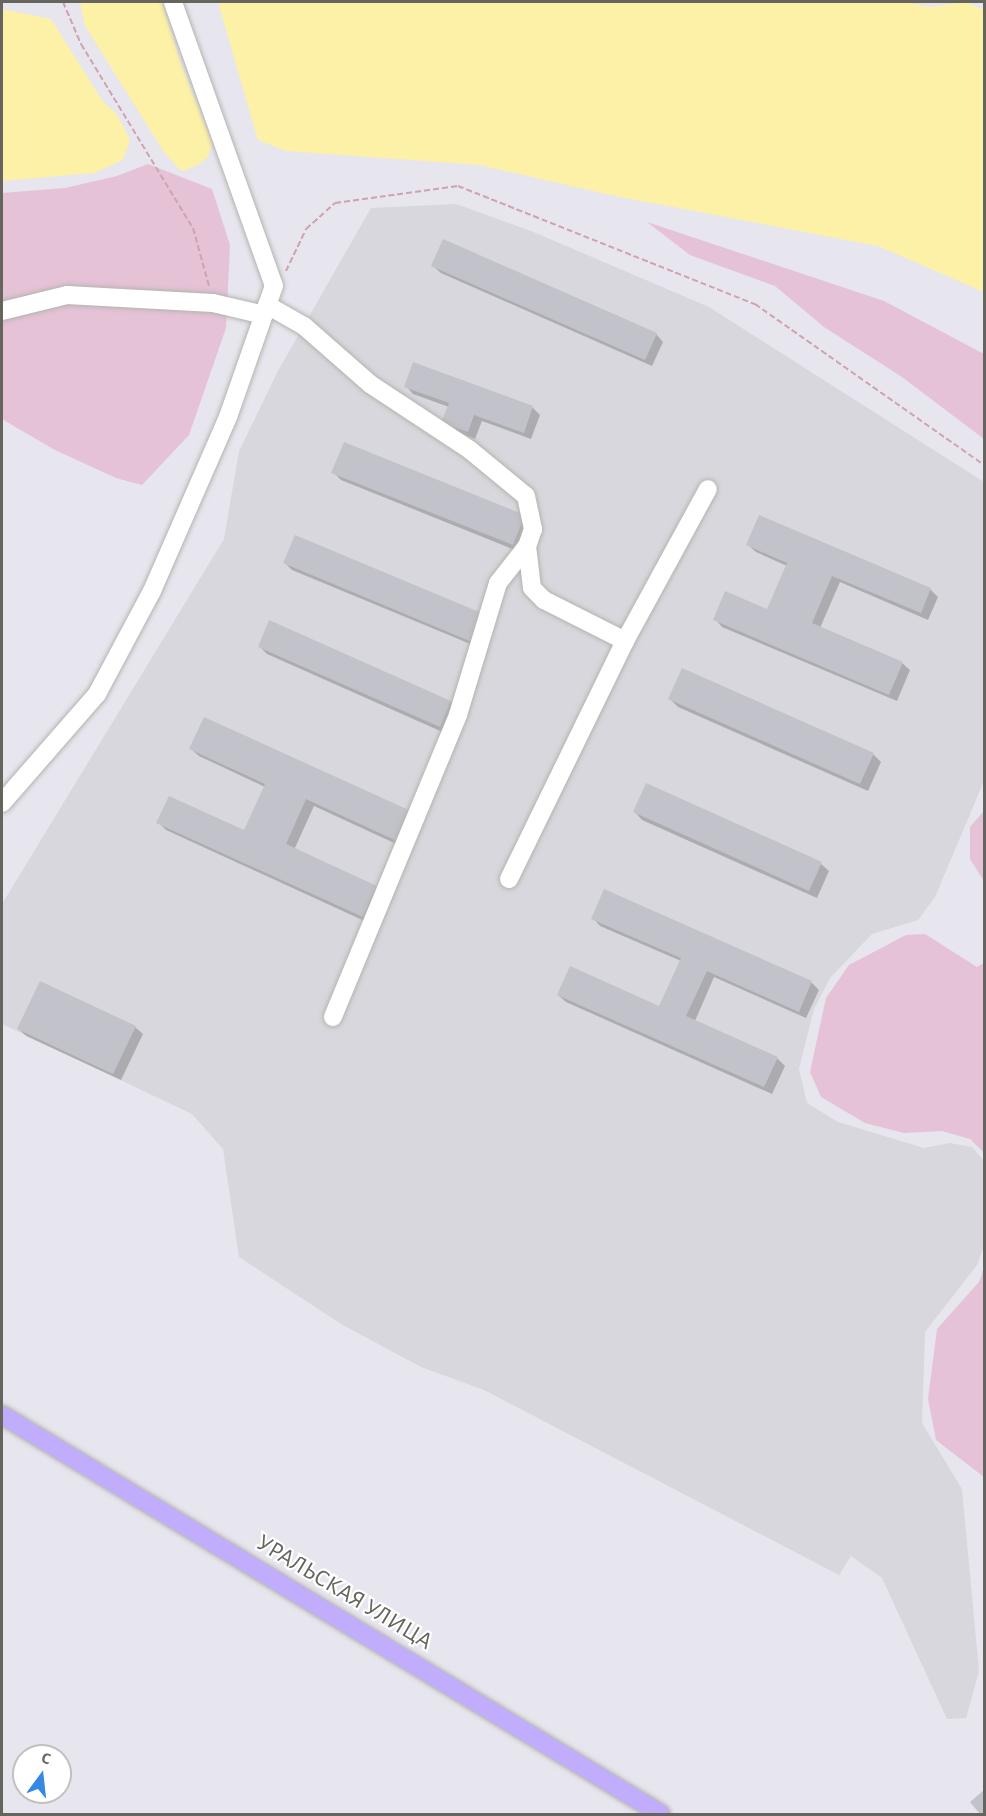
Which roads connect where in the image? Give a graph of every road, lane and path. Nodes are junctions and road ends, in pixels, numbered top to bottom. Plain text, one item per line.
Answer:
1 (63, 2) edge
2 (173, 2) edge
3 (274, 286) junction
4 (213, 303) junction
5 (265, 310) junction
6 (2, 311) edge
7 (984, 465) edge
8 (708, 489) dead end
9 (526, 546) junction
10 (626, 641) junction
11 (2, 803) edge
12 (509, 879) dead end
13 (333, 1017) dead end
14 (2, 1415) edge
15 (661, 1815) edge

1 - 4 path
2 - 3 street
3 - 5 street
3 - 7 path
4 - 5 street
4 - 6 street
5 - 9 street
5 - 11 street
8 - 10 street
9 - 10 street
9 - 13 street
10 - 12 street
14 - 15 main road, УРАЛЬСКАЯ УЛИЦА

